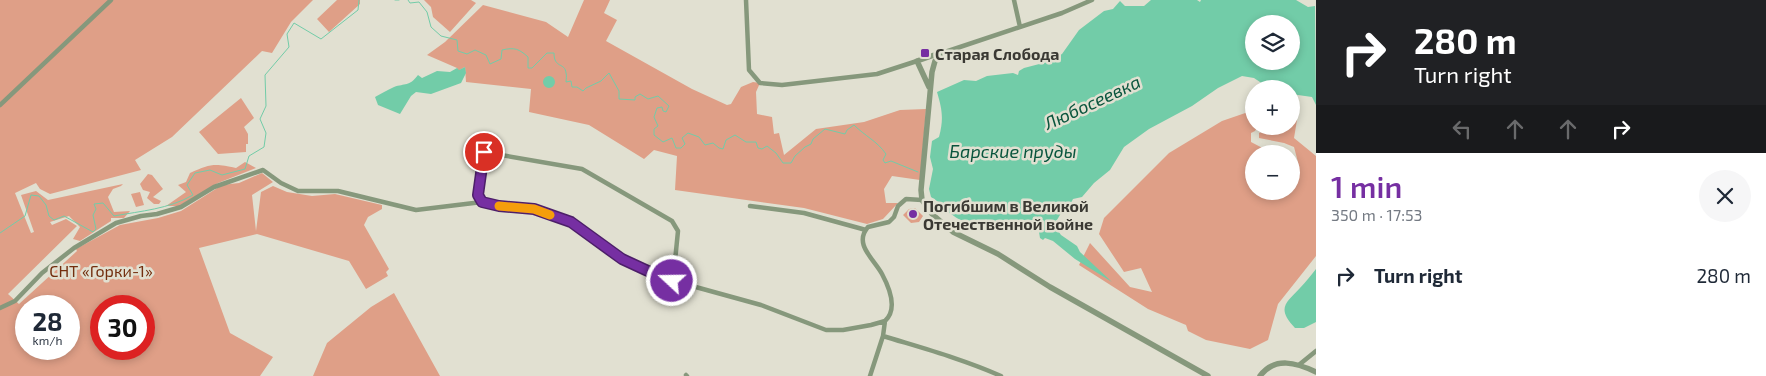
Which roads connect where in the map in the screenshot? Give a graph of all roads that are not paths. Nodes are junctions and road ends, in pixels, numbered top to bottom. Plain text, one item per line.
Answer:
1 (111, 0) edge
2 (746, 0) edge
3 (1014, 0) edge
4 (1092, 0) edge
5 (1020, 26) junction
6 (942, 52) junction
7 (929, 57) junction
8 (917, 61) junction
9 (934, 62) junction
10 (930, 88) junction
11 (0, 105) edge
12 (922, 200) junction
13 (482, 202) junction
14 (750, 206) dead end
15 (866, 230) junction
16 (672, 281) junction
17 (0, 308) edge
18 (885, 321) junction
19 (883, 336) junction
20 (1316, 351) edge
21 (1300, 364) junction
22 (1316, 372) edge
23 (870, 376) edge
24 (1001, 376) edge
25 (1208, 376) edge
26 (1260, 376) edge

1 - 11 street
2 - 8 street
3 - 5 street
4 - 5 street
5 - 6 street
6 - 7 street
6 - 9 street
7 - 8 street
7 - 9 street
8 - 10 street
9 - 10 street
10 - 12 street
12 - 15 street
12 - 25 street
13 - 16 street
13 - 16 street
13 - 17 street
14 - 15 street
15 - 18 street
16 - 18 street
18 - 19 street
19 - 23 street
19 - 24 street
20 - 21 street
21 - 22 street
21 - 26 street

